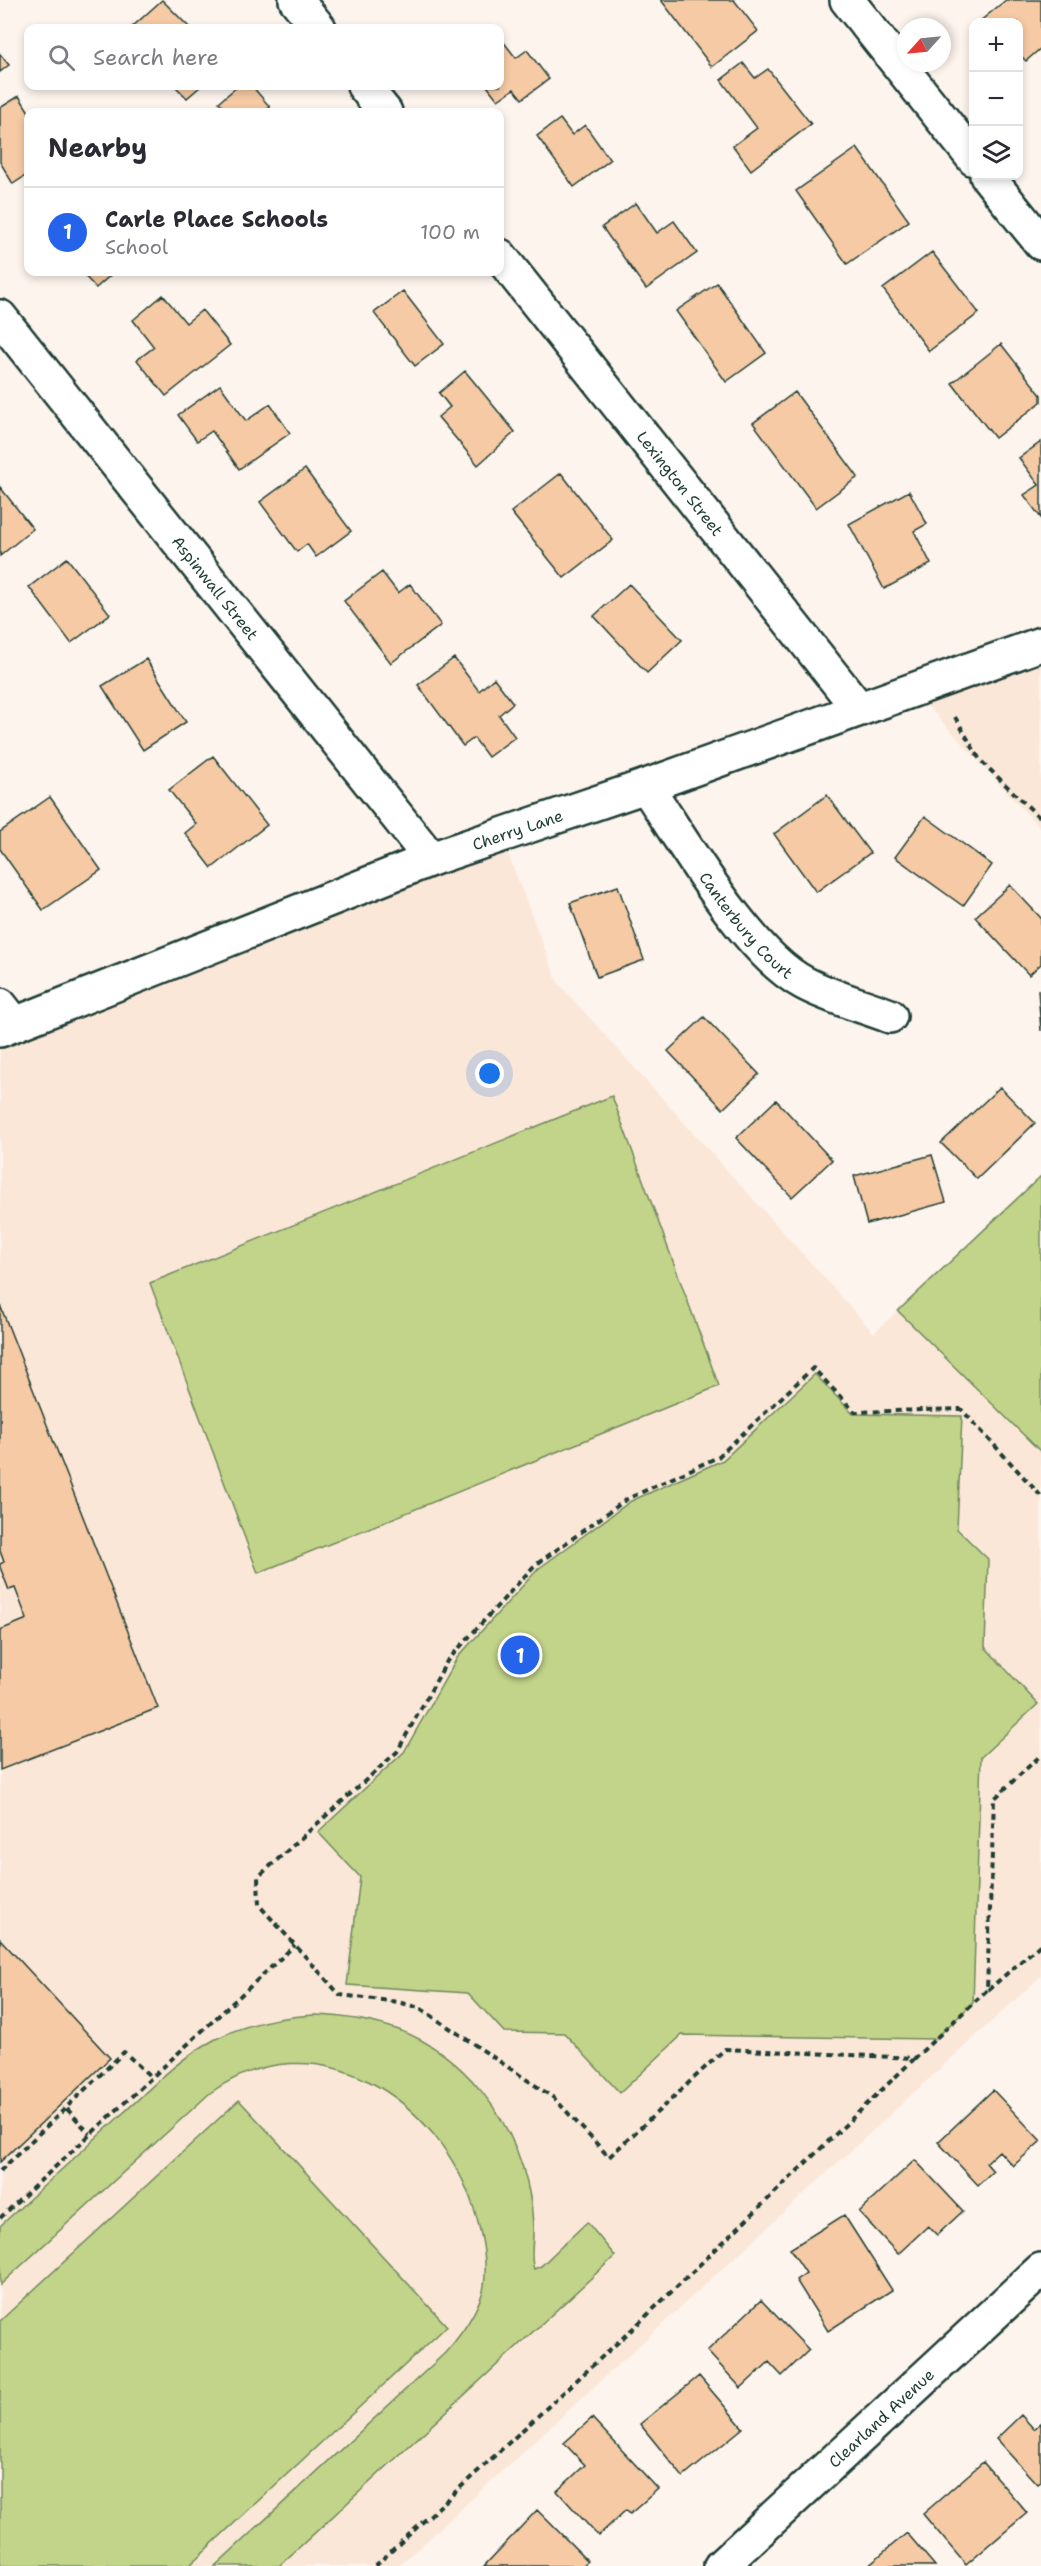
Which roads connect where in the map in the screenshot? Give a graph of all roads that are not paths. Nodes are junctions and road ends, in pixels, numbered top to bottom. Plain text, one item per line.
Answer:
1 (296, 0) edge
2 (847, 0) edge
3 (316, 24) edge
4 (367, 90) edge
5 (382, 108) edge
6 (969, 153) edge
7 (990, 180) edge
8 (1041, 243) edge
9 (504, 261) edge
10 (0, 317) edge
11 (1041, 644) edge
12 (859, 709) junction
13 (646, 786) junction
14 (431, 859) junction
15 (890, 1016) dead end
16 (5, 1019) edge
17 (1041, 2270) edge
18 (721, 2566) edge

1 - 3 street
2 - 6 street
4 - 5 street
7 - 8 street
9 - 12 street, Lexington Street
10 - 14 street, Aspinwall Street
11 - 12 street, Cherry Lane
12 - 13 street, Cherry Lane
13 - 14 street, Cherry Lane
13 - 15 street, Canterbury Court
14 - 16 street, Cherry Lane
17 - 18 street, Clearland Avenue

